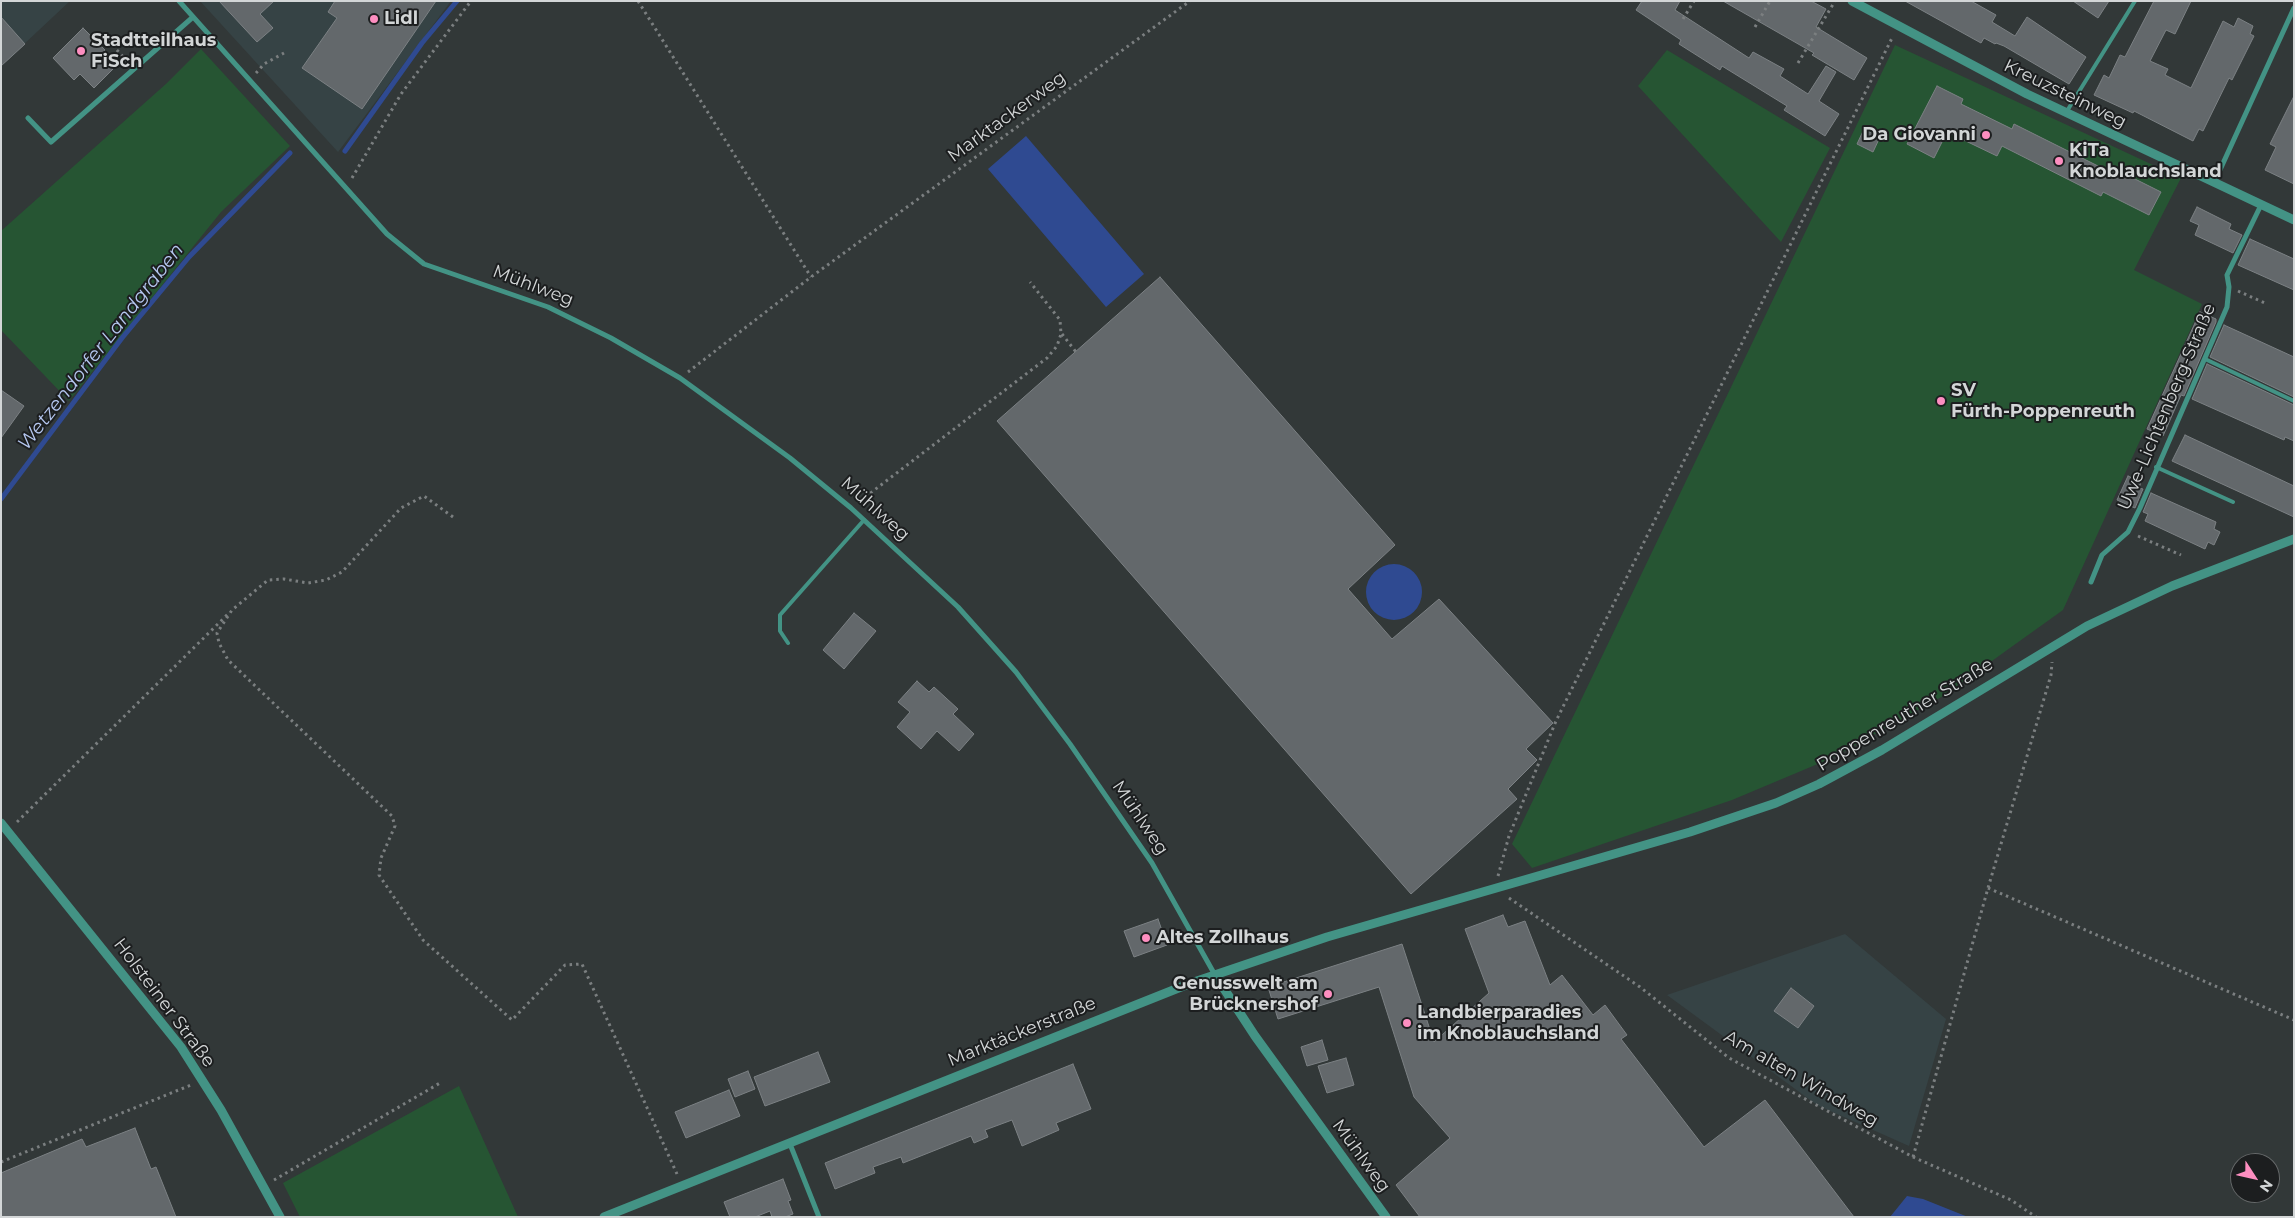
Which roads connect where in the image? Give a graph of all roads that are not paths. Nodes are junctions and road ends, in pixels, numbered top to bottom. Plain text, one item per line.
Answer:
1 (179, 1) edge
2 (1852, 1) edge
3 (2135, 1) edge
4 (2294, 8) edge
5 (193, 17) junction
6 (2066, 113) junction
7 (28, 118) dead end
8 (2214, 183) junction
9 (2261, 205) junction
10 (2294, 220) edge
11 (2205, 359) junction
12 (2294, 401) edge
13 (2156, 466) junction
14 (2234, 502) dead end
15 (864, 520) junction
16 (2294, 539) edge
17 (2091, 582) dead end
18 (788, 643) dead end
19 (1, 823) edge
20 (1460, 898) joint
21 (1215, 975) junction
22 (790, 1144) junction
23 (280, 1217) edge
24 (604, 1217) edge
25 (819, 1217) edge
26 (1386, 1217) edge

1 - 5 street, Mühlweg
2 - 6 street, Kreuzsteinweg
3 - 6 lane
4 - 8 street
5 - 7 street
5 - 15 street, Mühlweg
6 - 8 street, Kreuzsteinweg
8 - 9 street, Kreuzsteinweg
9 - 10 street, Kreuzsteinweg
9 - 11 street, Uwe-Lichtenberg-Straße
11 - 12 lane
11 - 13 street, Uwe-Lichtenberg-Straße
13 - 14 lane
13 - 17 street, Uwe-Lichtenberg-Straße
15 - 18 lane
15 - 21 street, Mühlweg
16 - 20 street, Poppenreuther Straße
19 - 23 street, Holsteiner Straße
20 - 21 street, Marktäckerstraße
21 - 22 street, Marktäckerstraße
21 - 26 street, Mühlweg
22 - 24 street, Marktäckerstraße
22 - 25 street

